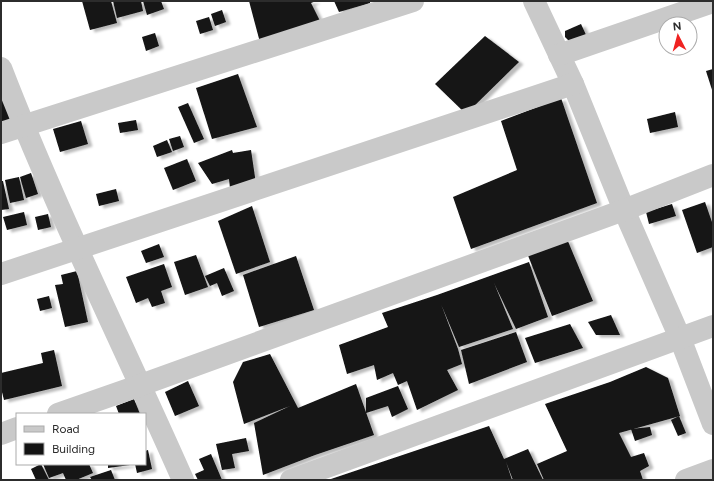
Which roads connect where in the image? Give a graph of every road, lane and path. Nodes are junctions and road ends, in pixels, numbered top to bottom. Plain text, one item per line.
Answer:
1 (413, 1) edge
2 (534, 1) edge
3 (713, 2) edge
4 (559, 55) junction
5 (1, 68) edge
6 (573, 84) junction
7 (24, 126) junction
8 (1, 133) edge
9 (713, 175) edge
10 (624, 210) junction
11 (77, 248) junction
12 (1, 274) edge
13 (713, 326) edge
14 (680, 338) junction
15 (141, 385) junction
16 (61, 413) edge
17 (713, 424) edge
18 (16, 428) edge
19 (1, 434) edge
20 (713, 470) edge
21 (183, 480) edge
22 (291, 480) edge
23 (686, 480) edge

1 - 7 street
2 - 4 street
3 - 4 street
4 - 6 street
5 - 7 street
6 - 10 street
6 - 11 street
7 - 8 street
7 - 11 street
9 - 10 street
10 - 14 street
10 - 15 street
11 - 12 street
11 - 15 street
13 - 14 street
14 - 17 street
14 - 22 street
15 - 16 street
15 - 21 street
18 - 19 street
20 - 23 street

